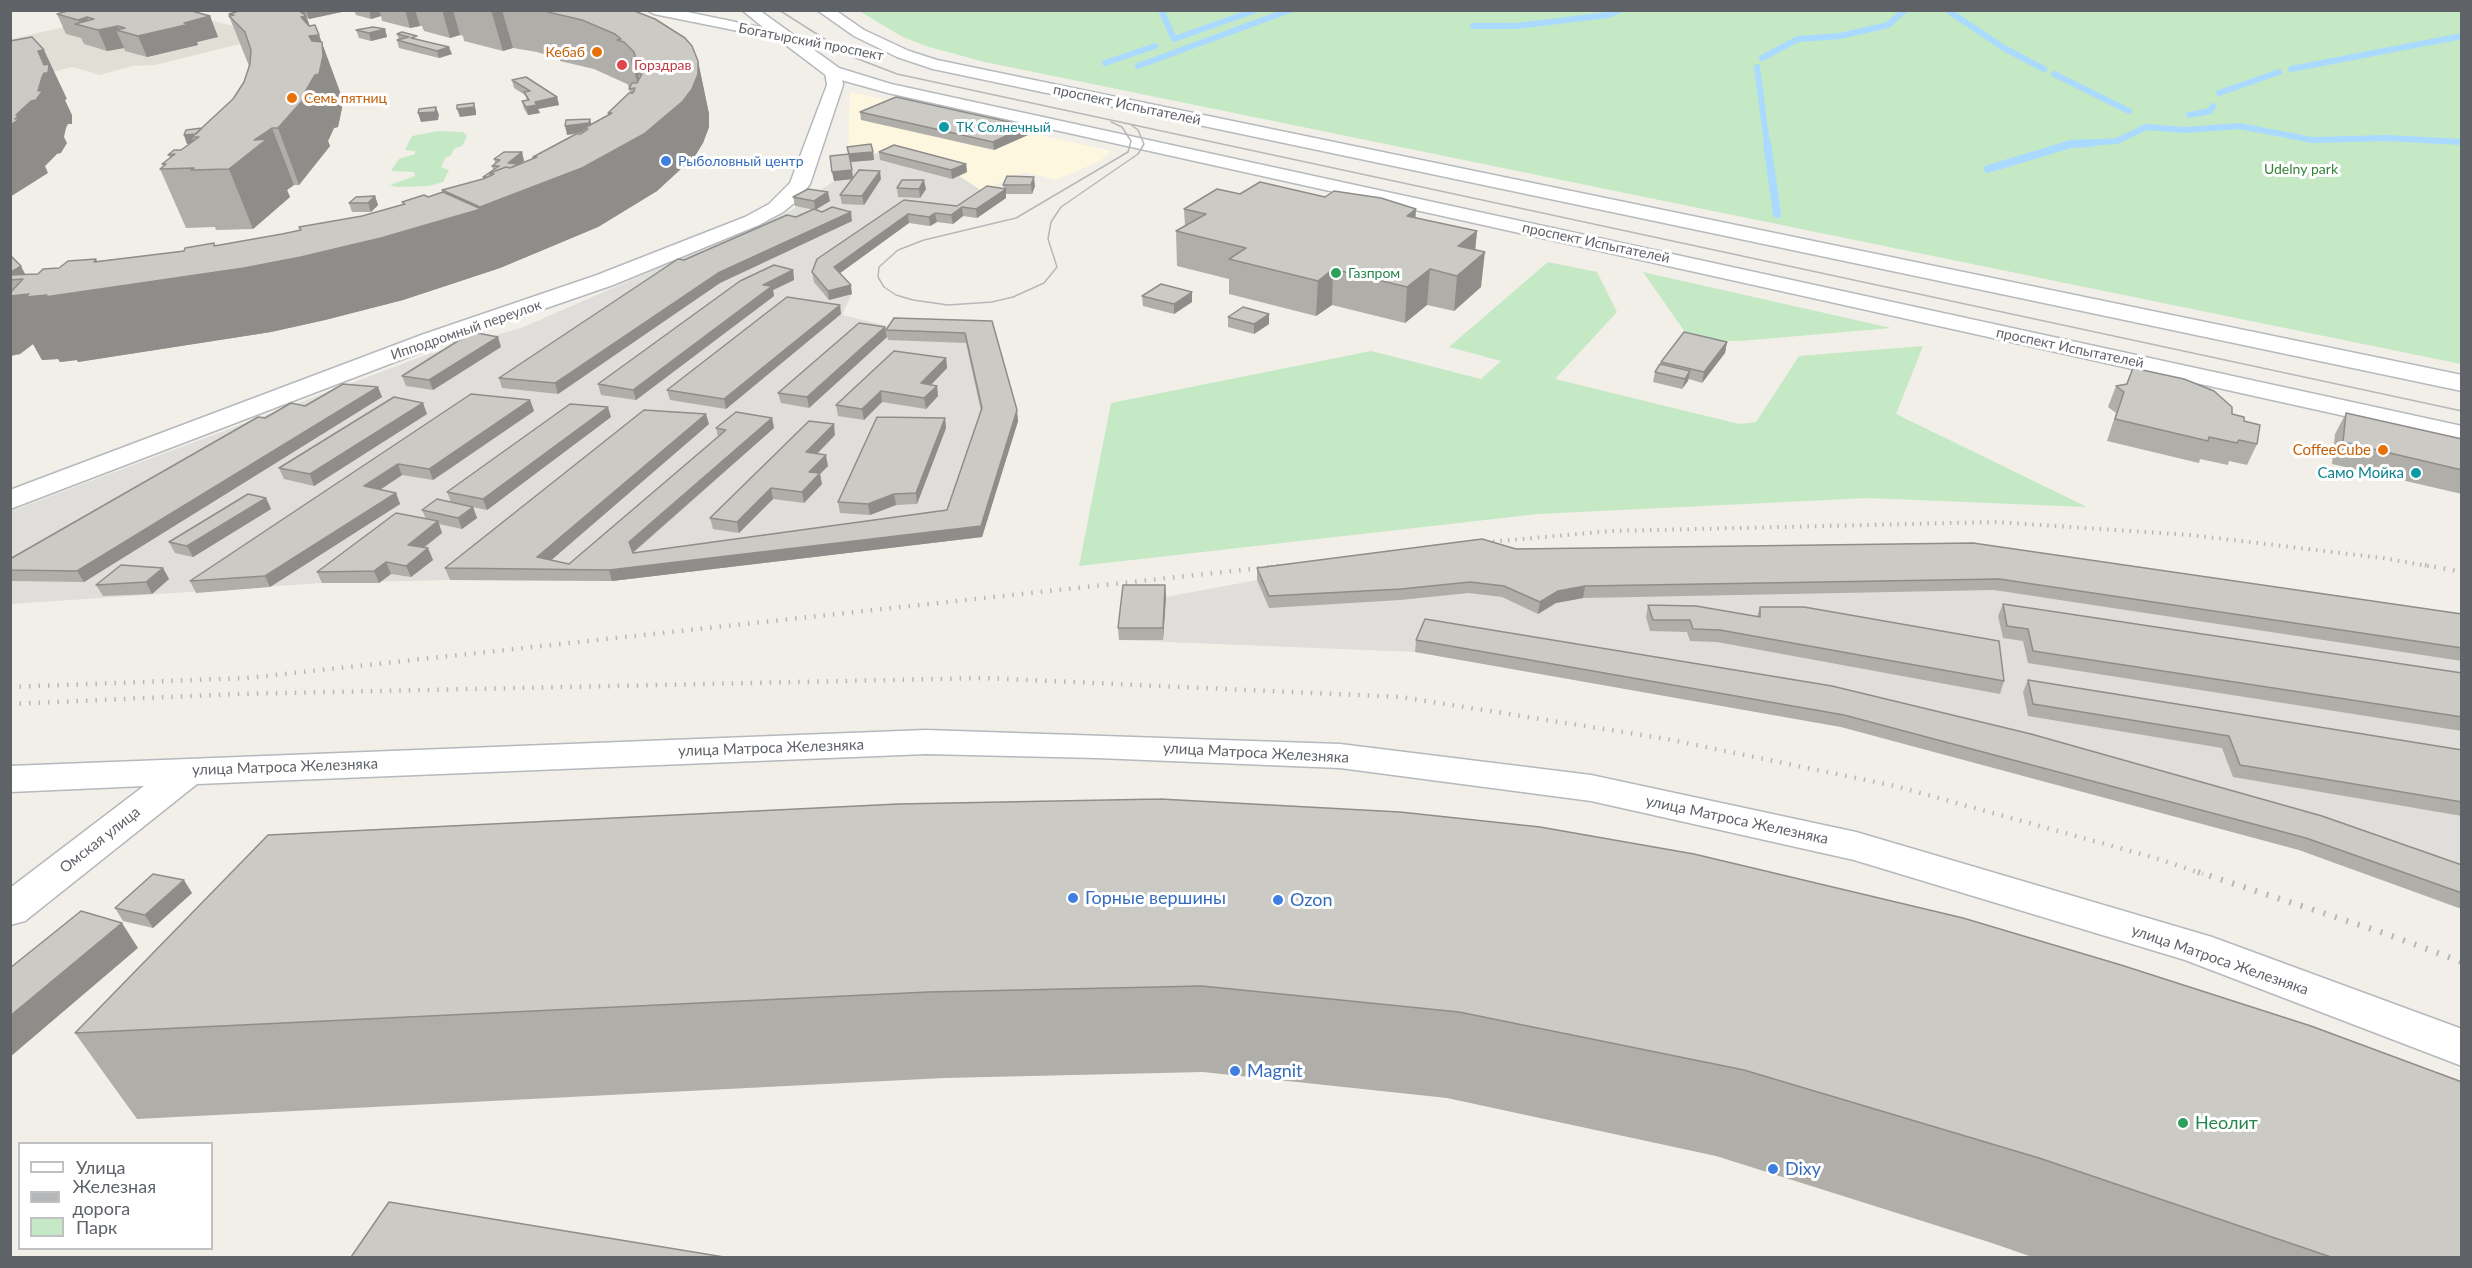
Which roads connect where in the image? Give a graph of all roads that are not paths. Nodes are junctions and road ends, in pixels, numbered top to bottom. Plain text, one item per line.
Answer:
1 (697, 10) edge
2 (748, 10) edge
3 (660, 12) edge
4 (831, 15) edge
5 (773, 27) junction
6 (819, 37) junction
7 (788, 38) junction
8 (863, 52) dead end
9 (798, 63) dead end
10 (933, 64) junction
11 (833, 72) junction
12 (2462, 383) edge
13 (2462, 434) edge
14 (10, 500) edge
15 (190, 770) junction
16 (10, 779) edge
17 (10, 910) edge
18 (2462, 1048) edge

1 - 3 main road
2 - 5 main road, проспект Испытателей
3 - 7 main road, Богатырский проспект
4 - 6 main road
4 - 10 main road, проспект Испытателей
5 - 6 main road
5 - 7 main road, проспект Испытателей
6 - 7 main road, Богатырский проспект
7 - 11 main road, проспект Испытателей
8 - 10 main road, Богатырский проспект
9 - 11 main road, Богатырский проспект
10 - 12 main road, проспект Испытателей
11 - 13 main road, проспект Испытателей
11 - 14 main road, Ипподромный переулок
15 - 16 main road, улица Матроса Железняка
15 - 17 main road, Омская улица
15 - 18 main road, улица Матроса Железняка

